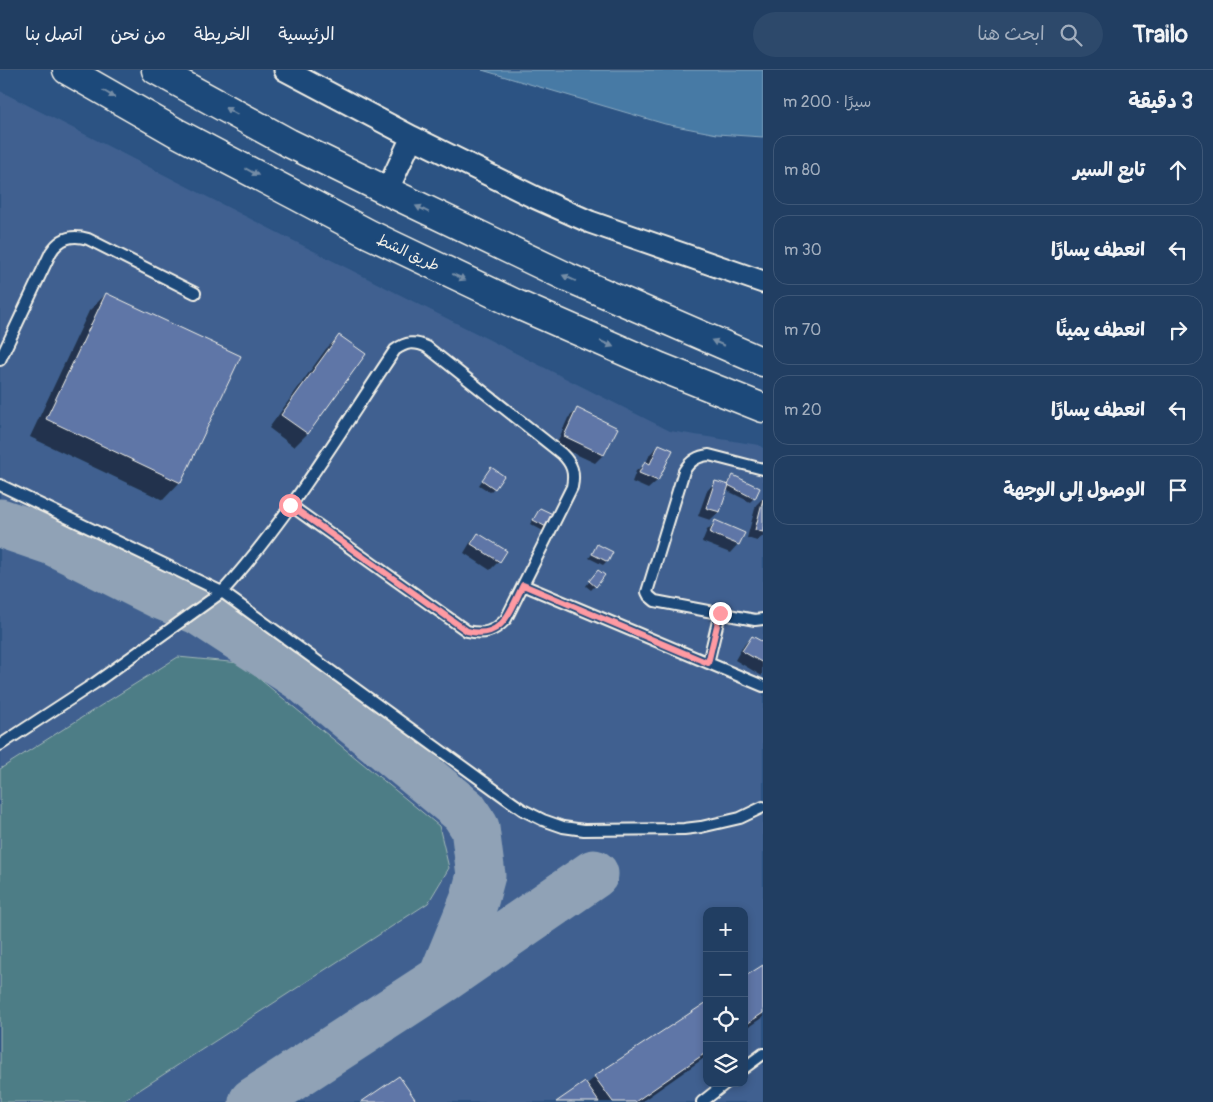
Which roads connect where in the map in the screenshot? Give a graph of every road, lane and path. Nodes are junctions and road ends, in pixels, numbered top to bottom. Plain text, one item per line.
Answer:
1 (67, 70) edge
2 (156, 70) edge
3 (285, 70) edge
4 (412, 137) junction
5 (387, 191) junction
6 (763, 282) edge
7 (195, 293) dead end
8 (0, 360) edge
9 (763, 362) edge
10 (763, 408) edge
11 (763, 469) edge
12 (0, 485) edge
13 (290, 505) junction
14 (523, 585) junction
15 (222, 592) junction
16 (720, 613) junction
17 (763, 619) edge
18 (708, 663) junction
19 (763, 686) edge
20 (0, 745) edge
21 (762, 808) edge
22 (763, 1054) edge
23 (748, 1065) edge
24 (721, 1087) edge
25 (702, 1102) edge

1 -> 10 highway, طريق الشط
5 -> 2 highway
3 - 4 street
4 - 5 street
4 - 6 street
9 -> 5 highway
7 - 8 lane
11 - 16 lane
12 - 15 lane
13 - 14 lane
13 - 14 lane
13 - 15 lane
14 - 18 lane
15 - 20 lane
15 - 21 lane
16 - 17 lane
16 - 18 lane
18 - 19 lane
22 - 23 lane
24 - 25 lane

